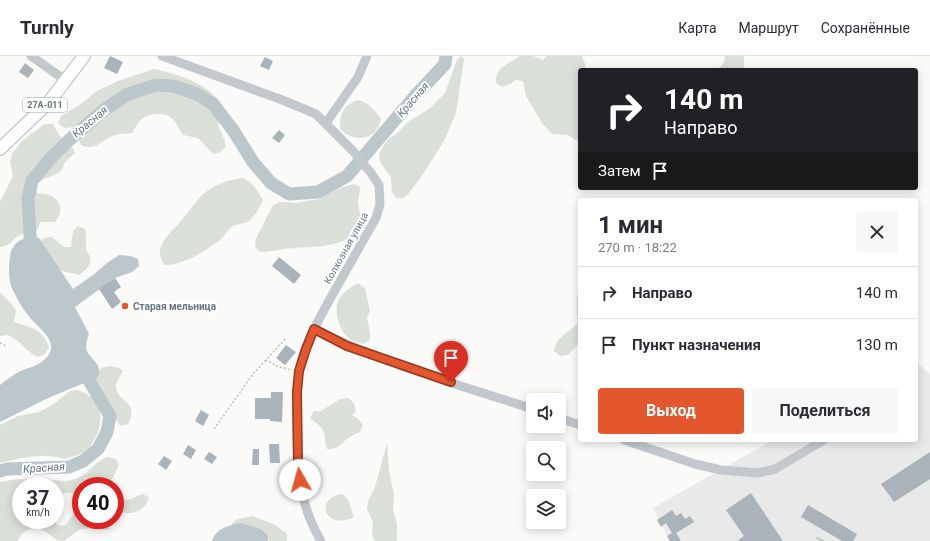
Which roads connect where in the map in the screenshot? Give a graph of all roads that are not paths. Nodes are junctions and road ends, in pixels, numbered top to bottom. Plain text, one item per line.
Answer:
1 (31, 56) edge
2 (84, 56) edge
3 (162, 56) edge
4 (367, 56) edge
5 (65, 80) junction
6 (326, 123) junction
7 (0, 149) edge
8 (314, 329) junction
9 (526, 407) edge
10 (566, 420) edge
11 (578, 424) edge
12 (630, 442) edge
13 (821, 442) edge
14 (321, 541) edge

1 - 5 street
2 - 5 main road, 27А-011
3 - 6 street, Колхозная улица
4 - 6 street
5 - 7 main road, 27А-011
6 - 8 street, Колхозная улица
8 - 9 street
8 - 14 street, Колхозная улица
10 - 11 street
12 - 13 street

